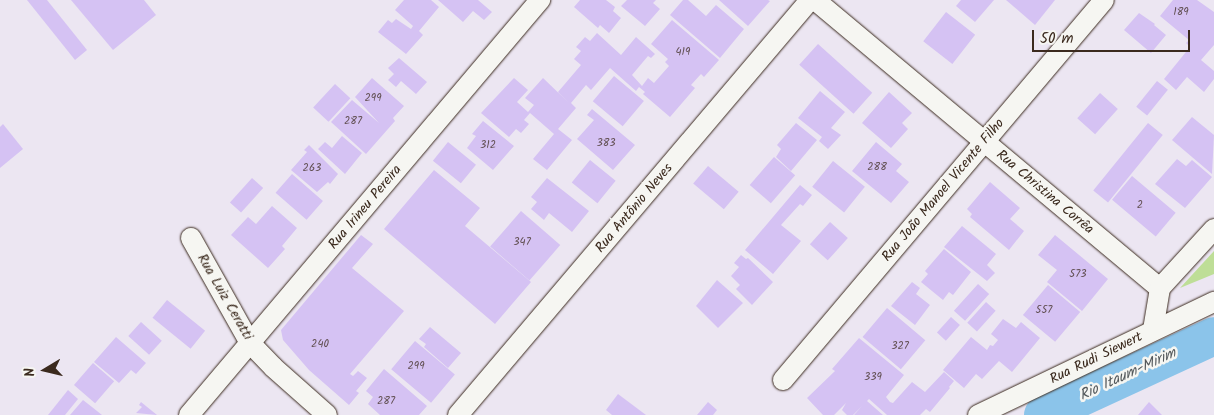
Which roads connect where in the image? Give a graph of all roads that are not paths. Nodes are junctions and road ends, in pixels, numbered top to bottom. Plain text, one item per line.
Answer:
1 (540, 0) edge
2 (810, 0) edge
3 (815, 0) edge
4 (1104, 0) edge
5 (984, 142) junction
6 (1214, 229) edge
7 (191, 238) dead end
8 (1160, 288) junction
9 (1214, 302) edge
10 (1153, 330) junction
11 (250, 342) junction
12 (783, 380) dead end
13 (189, 415) edge
14 (328, 415) edge
15 (458, 415) edge
16 (978, 415) edge

1 - 11 street, Rua Irineu Pereira
2 - 15 street, Rua Antônio Neves
3 - 5 street, Rua Christina Corrêa
4 - 5 street, Rua João Manoel Vicente Filho
5 - 8 street, Rua Christina Corrêa
5 - 12 street, Rua João Manoel Vicente Filho
6 - 8 street
7 - 11 street, Rua Luiz Ceratti
8 - 10 street
9 - 10 street, Rua Rudi Siewert
10 - 16 street, Rua Rudi Siewert
11 - 13 street, Rua Irineu Pereira
11 - 14 street, Rua Luiz Ceratti

